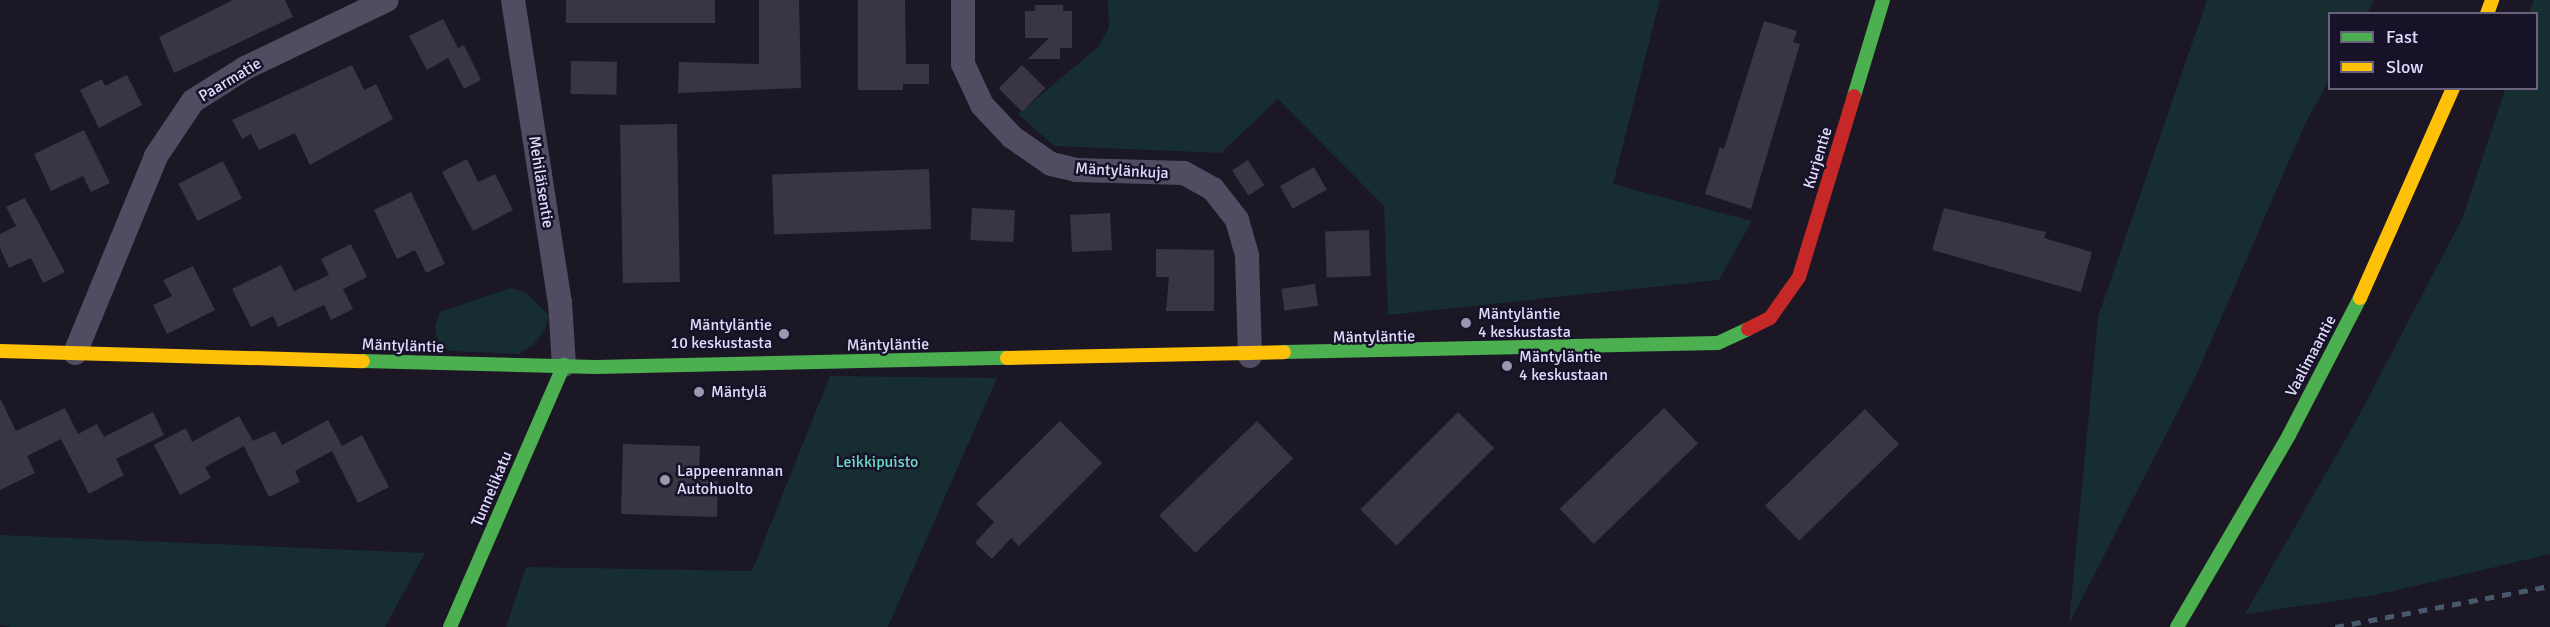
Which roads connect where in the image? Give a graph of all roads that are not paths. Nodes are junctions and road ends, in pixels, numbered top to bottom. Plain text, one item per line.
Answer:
1 (387, 0) edge
2 (513, 0) edge
3 (963, 0) edge
4 (1883, 0) edge
5 (2452, 90) edge
6 (1770, 318) joint
7 (0, 351) edge
8 (75, 352) junction
9 (1250, 356) junction
10 (564, 365) junction
11 (450, 627) edge
12 (2177, 627) edge

1 - 8 street, Paarmatie
2 - 10 street, Mehiläisentie
3 - 9 street, Mäntylänkuja
4 - 6 street, Kurjentie
5 - 12 street, Vaalimaantie
6 - 9 street, Mäntyläntie
7 - 8 street, Mäntyläntie
8 - 10 street, Mäntyläntie
9 - 10 street, Mäntyläntie
10 - 11 street, Tunnelikatu

